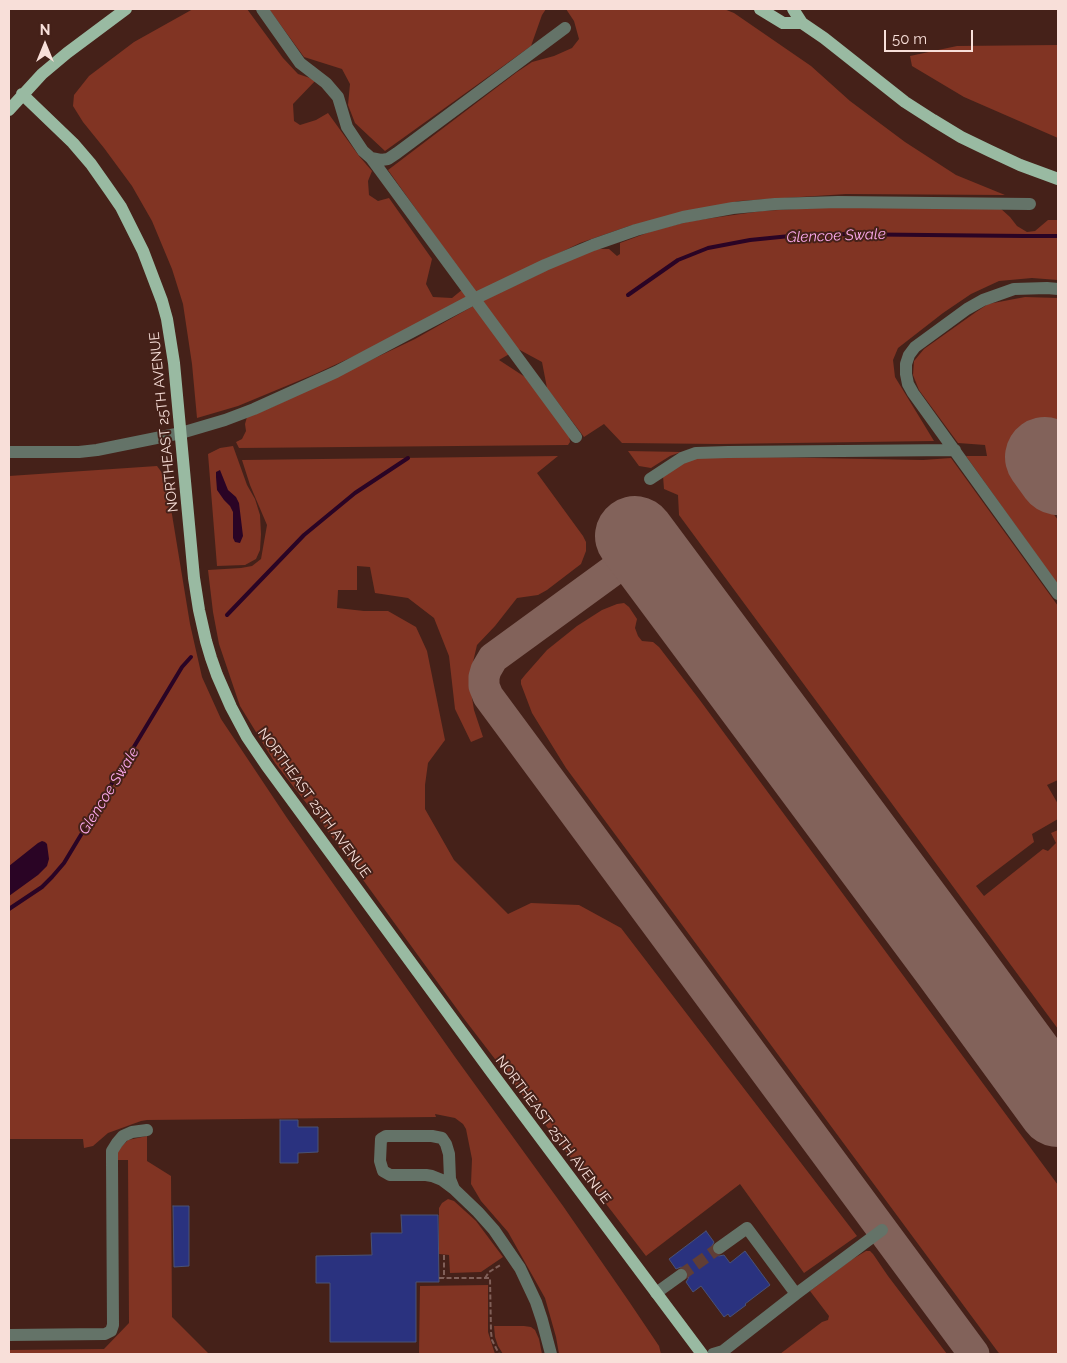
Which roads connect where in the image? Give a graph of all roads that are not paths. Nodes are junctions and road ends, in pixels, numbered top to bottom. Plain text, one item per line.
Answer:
1 (126, 9) edge
2 (262, 9) edge
3 (760, 9) edge
4 (793, 9) edge
5 (802, 23) junction
6 (565, 28) dead end
7 (22, 94) junction
8 (9, 110) edge
9 (371, 158) junction
10 (1058, 179) edge
11 (1030, 204) dead end
12 (1058, 289) edge
13 (474, 298) junction
14 (181, 433) junction
15 (576, 437) dead end
16 (954, 450) junction
17 (9, 452) edge
18 (650, 479) dead end
19 (1058, 594) edge
20 (147, 1130) dead end
21 (454, 1189) junction
22 (882, 1230) dead end
23 (719, 1248) tunnel mouth
24 (681, 1275) tunnel mouth
25 (656, 1293) junction
26 (796, 1294) junction
27 (9, 1336) edge
28 (551, 1354) edge
29 (702, 1354) edge
30 (714, 1354) edge

1 - 7 main road
2 - 9 street
3 - 5 main road
4 - 5 main road
5 - 10 main road
6 - 9 street
7 - 8 main road
7 - 14 main road, NORTHEAST 25TH AVENUE
9 - 13 street
11 - 13 street
12 - 16 street
13 - 14 street
13 - 15 street
14 - 17 street
14 - 25 main road, NORTHEAST 25TH AVENUE
16 - 18 street
16 - 19 street
20 - 27 street
21 - 21 street
21 - 28 street
22 - 26 street
23 - 26 street
24 - 25 street
25 - 29 main road, NORTHEAST 25TH AVENUE
26 - 30 street

